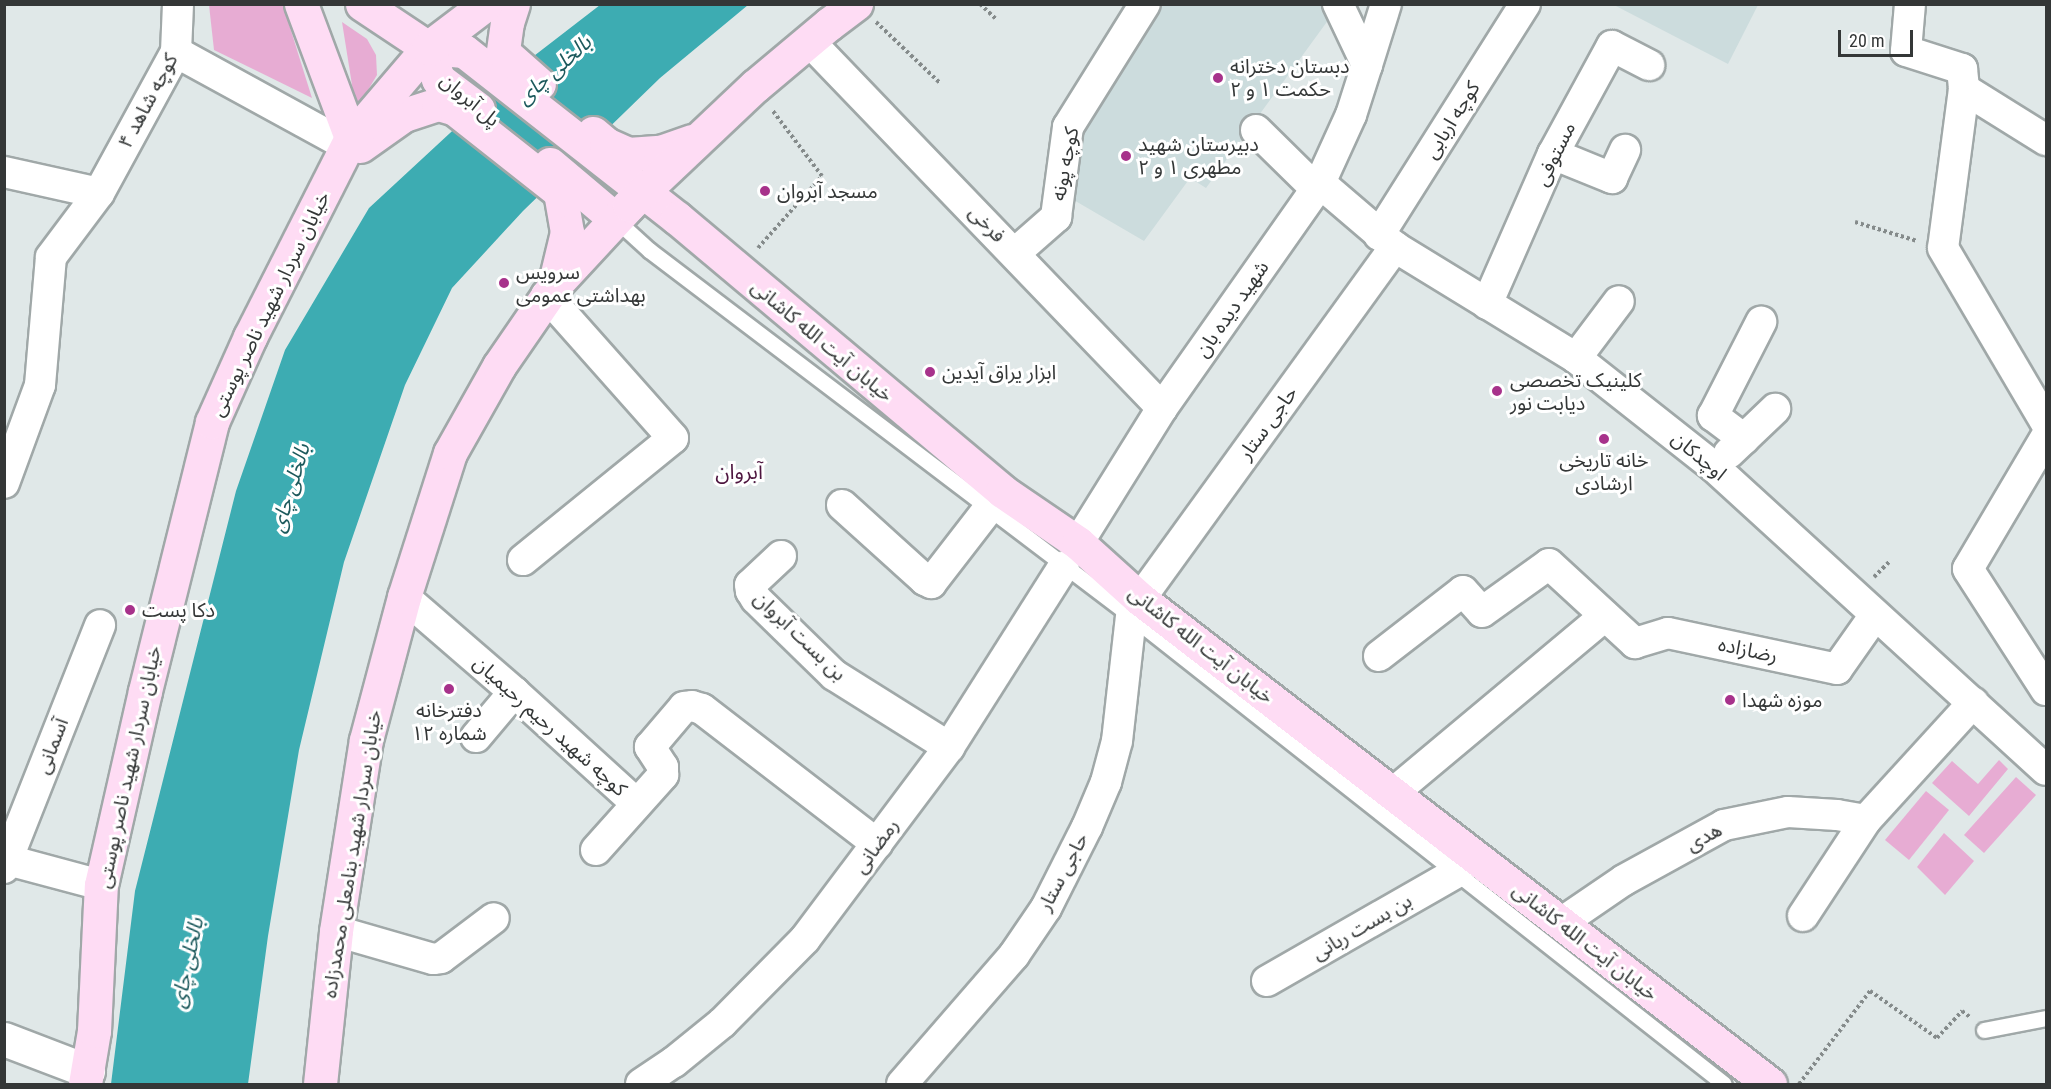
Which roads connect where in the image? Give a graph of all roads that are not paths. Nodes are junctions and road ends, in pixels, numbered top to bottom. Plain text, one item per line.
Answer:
1 (178, 4) edge
2 (301, 4) edge
3 (486, 4) edge
4 (513, 4) edge
5 (1145, 4) edge
6 (1338, 4) edge
7 (1386, 4) edge
8 (1525, 4) edge
9 (1910, 4) edge
10 (370, 7) edge
11 (865, 12) edge
12 (810, 42) junction
13 (428, 48) junction
14 (176, 52) junction
15 (1366, 65) junction
16 (1649, 65) dead end
17 (505, 69) junction
18 (1964, 89) junction
19 (469, 111) junction
20 (1256, 130) dead end
21 (699, 138) junction
22 (2046, 140) edge
23 (347, 147) junction
24 (601, 149) junction
25 (1625, 150) dead end
26 (1553, 154) junction
27 (4, 172) edge
28 (1318, 186) junction
29 (568, 192) junction
30 (643, 192) junction
31 (99, 193) junction
32 (615, 219) junction
33 (1387, 241) junction
34 (1015, 253) junction
35 (550, 290) junction
36 (1619, 301) dead end
37 (1487, 304) junction
38 (1761, 322) dead end
39 (1576, 358) junction
40 (1162, 408) junction
41 (1775, 409) dead end
42 (2046, 423) edge
43 (2046, 437) edge
44 (1744, 439) junction
45 (1714, 467) junction
46 (7, 471) edge
47 (996, 500) junction
48 (842, 505) dead end
49 (1071, 555) junction
50 (781, 556) dead end
51 (523, 560) dead end
52 (404, 597) junction
53 (1136, 608) junction
54 (1875, 615) junction
55 (1605, 616) junction
56 (100, 625) dead end
57 (1379, 656) dead end
58 (2046, 690) edge
59 (514, 692) junction
60 (1973, 703) junction
61 (476, 736) dead end
62 (948, 747) junction
63 (2046, 770) edge
64 (1393, 793) junction
65 (637, 804) junction
66 (1866, 820) junction
67 (877, 844) junction
68 (596, 850) dead end
69 (5, 862) edge
70 (1457, 872) junction
71 (101, 885) junction
72 (1803, 916) dead end
73 (494, 918) dead end
74 (1561, 923) junction
75 (336, 931) junction
76 (1267, 981) dead end
77 (2046, 1018) edge
78 (1984, 1030) road end
79 (4, 1040) edge
80 (86, 1078) edge
81 (320, 1084) edge
82 (641, 1084) edge
83 (902, 1084) edge
84 (1724, 1084) edge
85 (1770, 1084) edge

1 - 14 street, کوچه شاهد ۴
2 - 23 main road
3 - 13 main road, خیابان سردار شهید ناصر پوستی
4 - 17 main road
5 - 34 street, کوچه پونه
6 - 15 street
7 - 15 street, شهید دیده بان
8 - 33 street, کوچه اربابی
9 - 18 street
10 - 13 main road
11 - 12 main road, خیابان سردار شهید بنامعلی محمدزاده
12 - 21 main road, خیابان سردار شهید بنامعلی محمدزاده
12 - 34 street, فرخی
13 - 17 main road, پل آبروان
13 - 19 main road, پل آبروان
13 - 23 main road, خیابان سردار شهید ناصر پوستی
14 - 23 street
14 - 31 street, کوچه شاهد ۴
15 - 28 street, شهید دیده بان
16 - 26 street, مستوفی
17 - 24 main road, پل آبروان
18 - 22 street
18 - 42 street
19 - 23 main road
19 - 29 main road, پل آبروان
20 - 28 street, اوچدکان
21 - 24 main road
21 - 30 main road, خیابان سردار شهید بنامعلی محمدزاده
23 - 71 main road, خیابان سردار شهید ناصر پوستی
24 - 30 main road
25 - 26 street
26 - 37 street, مستوفی
27 - 31 street
28 - 33 street, اوچدکان
28 - 40 street, شهید دیده بان
29 - 32 main road, پل آبروان
29 - 35 main road
30 - 32 main road, خیابان سردار شهید بنامعلی محمدزاده
30 - 47 main road, خیابان آیت الله کاشانی
31 - 46 street, کوچه شاهد ۴
32 - 35 main road, خیابان سردار شهید بنامعلی محمدزاده
32 - 47 lane
33 - 37 street, اوچدکان
33 - 53 street, حاجی ستار
34 - 40 street, فرخی
35 - 51 street
35 - 52 main road, خیابان سردار شهید بنامعلی محمدزاده
36 - 39 street
37 - 39 street, اوچدکان
38 - 44 street
39 - 45 street, اوچدکان
40 - 49 street, شهید دیده بان
41 - 44 street
43 - 58 street
44 - 45 street
45 - 54 street, اوچدکان
47 - 48 street
47 - 49 main road, خیابان آیت الله کاشانی
49 - 53 main road, خیابان آیت الله کاشانی
49 - 62 street, رمضانی
50 - 62 street, بن بست آبروان
52 - 59 street, کوچه شهید رحیم رحیمیان
52 - 75 main road, خیابان سردار شهید بنامعلی محمدزاده
53 - 64 main road, خیابان آیت الله کاشانی
53 - 70 lane
53 - 83 street, حاجی ستار
54 - 55 street, رضازاده
54 - 60 street, اوچدکان
55 - 57 street, رضازاده
55 - 64 street
56 - 69 street, آسمانی
59 - 61 street
59 - 65 street, کوچه شهید رحیم رحیمیان
60 - 63 street, اوچدکان
60 - 66 street
62 - 67 street, رمضانی
64 - 74 main road, خیابان آیت الله کاشانی
65 - 67 street, کوچه شهید رحیم رحیمیان
65 - 68 street
66 - 72 street
66 - 74 street, هدی
67 - 82 street, رمضانی
69 - 71 street
70 - 76 street, بن بست ربانی
70 - 84 lane
71 - 80 main road, خیابان سردار شهید ناصر پوستی
73 - 75 street
74 - 85 main road, خیابان آیت الله کاشانی
75 - 81 main road, خیابان سردار شهید بنامعلی محمدزاده
77 - 78 lane
79 - 80 street

